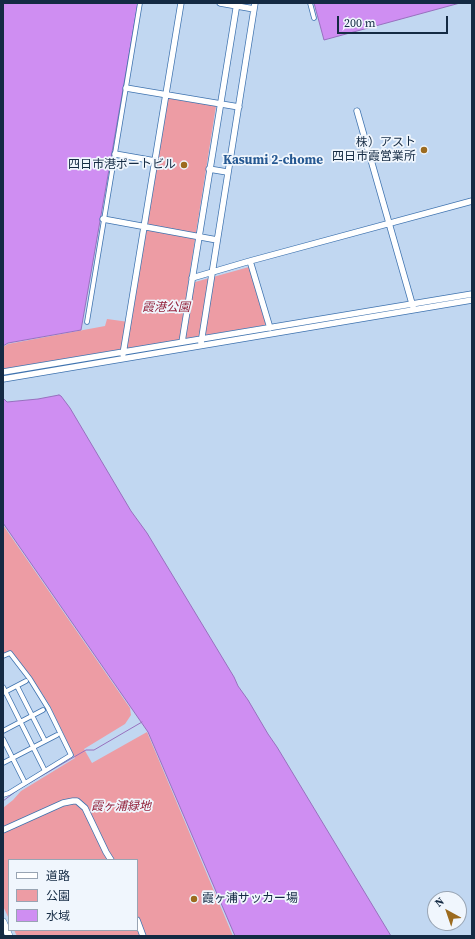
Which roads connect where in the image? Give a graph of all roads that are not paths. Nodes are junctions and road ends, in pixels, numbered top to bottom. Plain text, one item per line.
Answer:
1 (140, 3) edge
2 (181, 3) edge
3 (220, 3) edge
4 (310, 3) edge
5 (236, 4) edge
6 (254, 6) edge
7 (314, 18) dead end
8 (126, 88) junction
9 (165, 95) junction
10 (220, 104) junction
11 (239, 107) junction
12 (356, 111) dead end
13 (114, 154) junction
14 (155, 161) junction
15 (210, 169) junction
16 (227, 172) junction
17 (472, 202) edge
18 (103, 219) junction
19 (389, 224) junction
20 (144, 226) junction
21 (198, 236) junction
22 (217, 240) junction
23 (250, 261) junction
24 (213, 272) junction
25 (192, 278) junction
26 (472, 294) edge
27 (472, 300) edge
28 (413, 307) junction
29 (87, 322) dead end
30 (270, 328) junction
31 (201, 340) junction
32 (182, 342) junction
33 (200, 346) junction
34 (123, 352) junction
35 (124, 358) junction
36 (3, 372) edge
37 (4, 379) edge
38 (3, 656) edge
39 (26, 681) dead end
40 (17, 686) junction
41 (3, 687) edge
42 (4, 693) edge
43 (43, 710) dead end
44 (32, 715) junction
45 (20, 722) junction
46 (3, 731) edge
47 (56, 735) dead end
48 (3, 739) edge
49 (45, 741) junction
50 (33, 747) junction
51 (13, 758) junction
52 (3, 763) edge
53 (45, 771) junction
54 (26, 783) junction
55 (4, 794) edge
56 (3, 830) edge
57 (110, 859) edge
58 (3, 922) edge
59 (138, 923) edge
60 (9, 936) edge
61 (143, 936) edge

1 - 8 street
2 - 9 street
3 - 5 street
4 - 7 street
5 - 6 street
5 - 10 street
6 - 11 street
8 - 9 street
8 - 13 street
9 - 10 street
9 - 14 street
10 - 11 street
10 - 15 street
11 - 16 street
12 - 19 street
13 - 14 street
13 - 18 street
14 - 20 street
15 - 16 street
15 - 21 street
16 - 22 street
17 - 19 street
18 - 20 street
18 - 29 street
19 - 23 street
19 - 28 street
20 - 21 street
20 - 34 street
21 - 22 street
21 - 25 street
22 - 24 street
23 - 24 street
23 - 30 street
24 - 25 street
24 - 31 street
25 - 32 street
26 - 28 street
27 - 28 street
28 - 30 street
28 - 33 street
30 - 31 street
31 - 32 street
31 - 33 street
32 - 33 street
32 - 34 street
33 - 35 street
34 - 35 street
34 - 36 street
35 - 37 street
38 - 53 street
39 - 40 street
40 - 42 street
40 - 44 street
41 - 42 street
42 - 45 street
43 - 44 street
44 - 45 street
44 - 49 street
45 - 46 street
45 - 50 street
47 - 49 street
48 - 51 street
49 - 50 street
50 - 51 street
50 - 53 street
51 - 52 street
51 - 54 street
53 - 54 street
54 - 55 street
56 - 57 street
58 - 60 highway
59 - 61 street

